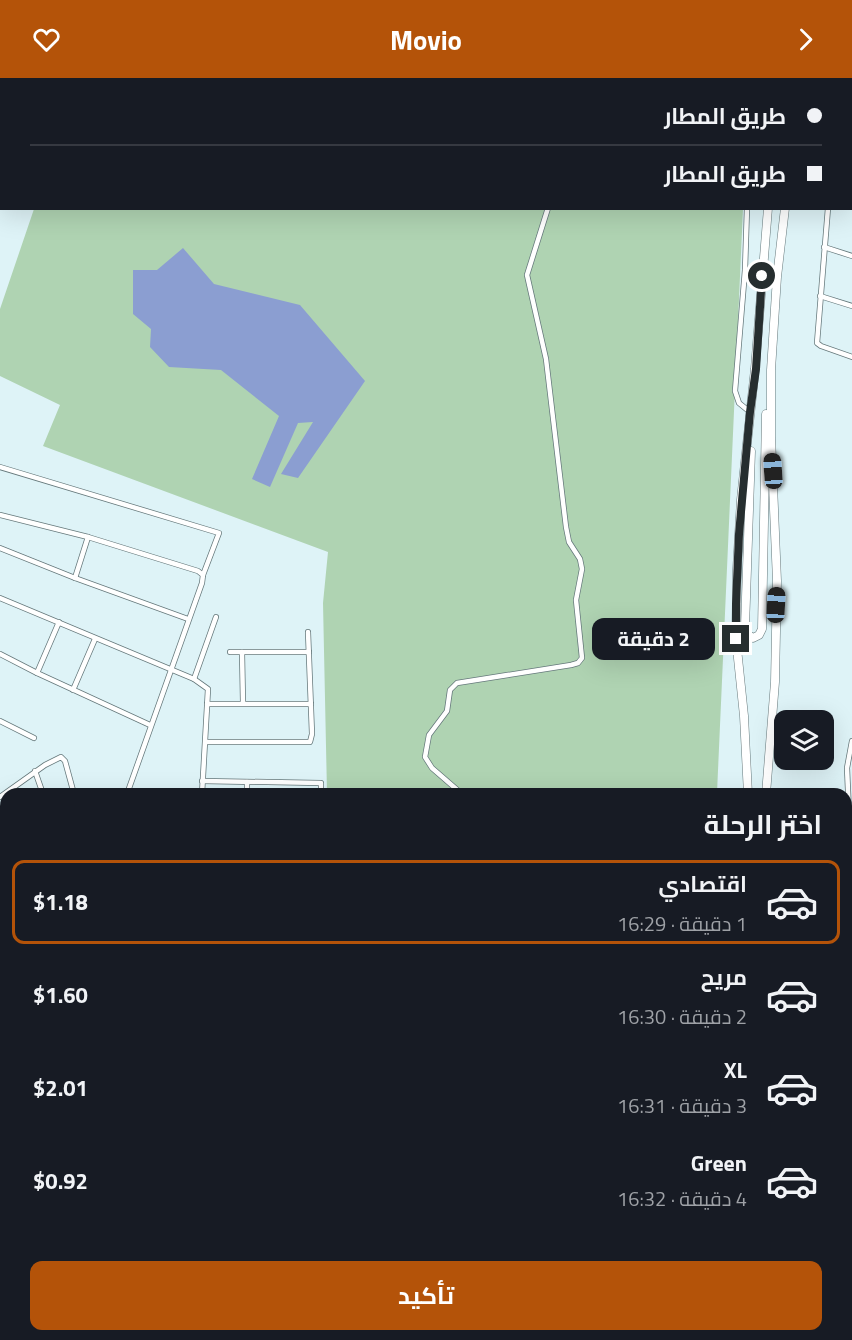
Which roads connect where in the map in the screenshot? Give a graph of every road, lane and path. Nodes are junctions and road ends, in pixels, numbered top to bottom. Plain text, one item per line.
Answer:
1 (547, 210) edge
2 (747, 210) edge
3 (768, 210) edge
4 (785, 210) edge
5 (828, 210) edge
6 (824, 247) junction
7 (852, 256) edge
8 (820, 296) junction
9 (852, 306) edge
10 (772, 344) junction
11 (852, 357) edge
12 (755, 372) junction
13 (750, 412) junction
14 (0, 468) edge
15 (0, 515) edge
16 (88, 537) junction
17 (0, 548) edge
18 (203, 575) junction
19 (75, 578) junction
20 (0, 598) edge
21 (216, 617) dead end
22 (188, 619) junction
23 (58, 622) junction
24 (308, 632) dead end
25 (95, 639) junction
26 (230, 652) dead end
27 (242, 652) junction
28 (309, 652) junction
29 (0, 654) edge
30 (170, 669) junction
31 (37, 673) junction
32 (194, 679) junction
33 (73, 690) junction
34 (243, 703) junction
35 (207, 704) junction
36 (311, 704) junction
37 (0, 721) edge
38 (150, 725) junction
39 (34, 738) dead end
40 (852, 741) edge
41 (206, 742) junction
42 (35, 771) junction
43 (202, 781) junction
44 (247, 782) junction
45 (12, 788) edge
46 (41, 788) edge
47 (72, 788) edge
48 (129, 788) edge
49 (202, 788) edge
50 (248, 788) edge
51 (321, 788) edge
52 (455, 788) edge
53 (748, 788) edge
54 (766, 788) edge
55 (848, 788) edge

1 - 52 street
2 - 13 street
3 - 12 highway
4 - 10 highway
5 - 6 street
6 - 7 street
6 - 8 street
8 - 9 street
8 - 11 street
10 - 12 highway
10 - 54 highway
12 - 13 highway
13 - 53 highway
14 - 18 street
15 - 16 street
16 - 18 street
16 - 19 street
17 - 19 street
18 - 22 street
19 - 22 street
20 - 23 street
21 - 32 street
22 - 30 street
23 - 25 street
23 - 31 street
24 - 28 street
25 - 30 street
25 - 33 street
26 - 27 street
27 - 28 street
27 - 34 street
28 - 36 street
29 - 31 street
30 - 32 street
30 - 38 street
31 - 33 street
32 - 35 street
33 - 38 street
34 - 35 street
34 - 36 street
35 - 41 street
36 - 41 street
37 - 39 street
38 - 48 street
40 - 55 street
41 - 43 street
42 - 45 street
42 - 46 street
42 - 47 street
43 - 44 street
43 - 49 street
44 - 50 street
44 - 51 street

